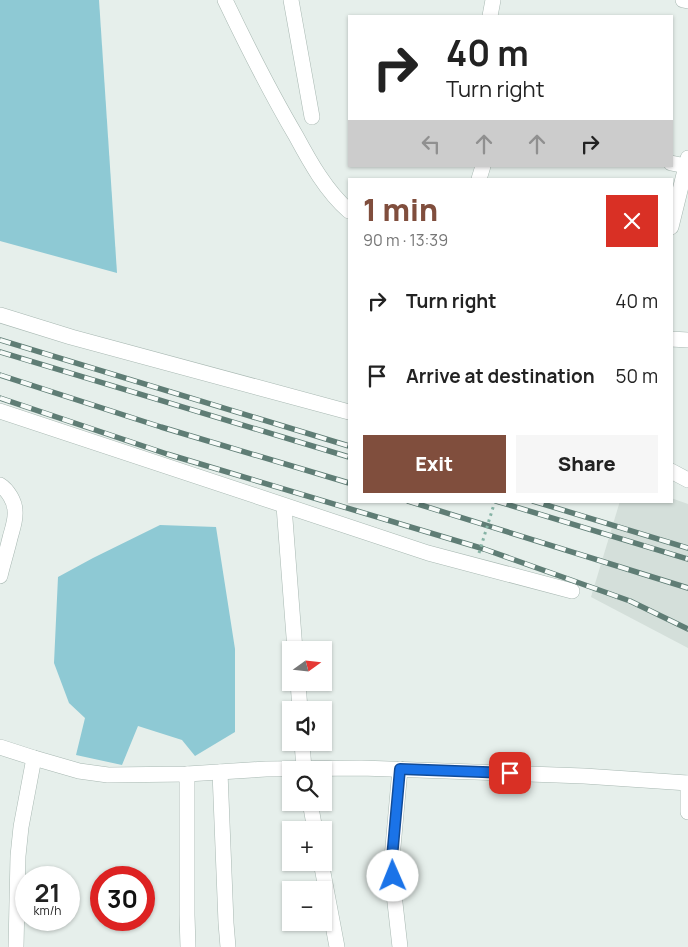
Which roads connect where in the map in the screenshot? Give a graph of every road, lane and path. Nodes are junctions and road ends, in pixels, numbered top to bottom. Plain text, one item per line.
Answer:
1 (225, 0) edge
2 (292, 0) edge
3 (493, 0) edge
4 (683, 0) edge
5 (688, 1) edge
6 (490, 15) edge
7 (312, 117) dead end
8 (687, 162) edge
9 (673, 163) edge
10 (348, 210) edge
11 (673, 219) edge
12 (0, 315) edge
13 (673, 339) edge
14 (688, 340) edge
15 (0, 411) edge
16 (348, 412) edge
17 (673, 472) edge
18 (688, 480) edge
19 (0, 485) edge
20 (494, 503) edge
21 (284, 506) junction
22 (479, 553) dead end
23 (0, 576) edge
24 (572, 591) dead end
25 (294, 641) edge
26 (0, 747) edge
27 (34, 758) junction
28 (282, 768) edge
29 (332, 769) edge
30 (400, 769) junction
31 (220, 772) junction
32 (187, 774) junction
33 (688, 783) edge
34 (688, 812) edge
35 (323, 871) edge
36 (16, 947) edge
37 (188, 947) edge
38 (228, 947) edge
39 (337, 947) edge
40 (400, 947) edge

1 - 10 street
2 - 7 street
3 - 6 street
4 - 5 street
8 - 9 street
8 - 11 street
12 - 16 street
13 - 14 street
15 - 21 street
17 - 18 street
19 - 23 street
20 - 22 path, bridge
21 - 24 street
21 - 25 street
26 - 27 street
27 - 32 street
27 - 36 street
28 - 31 street
29 - 30 street
30 - 33 street
30 - 40 street
31 - 32 street
31 - 38 street
32 - 37 street
33 - 34 street
35 - 39 street

